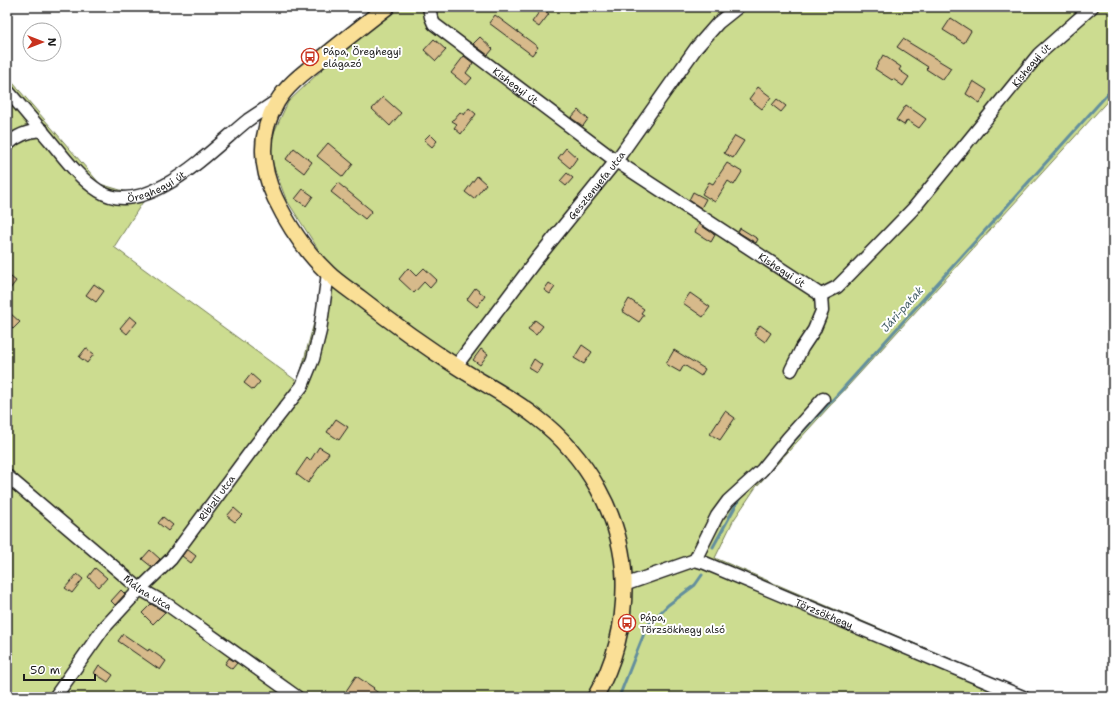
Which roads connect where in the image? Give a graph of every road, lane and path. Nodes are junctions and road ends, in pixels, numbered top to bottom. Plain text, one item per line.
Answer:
1 (387, 7) edge
2 (429, 7) edge
3 (738, 7) edge
4 (1092, 7) edge
5 (7, 90) edge
6 (278, 100) junction
7 (42, 130) junction
8 (7, 145) edge
9 (616, 160) junction
10 (328, 273) junction
11 (821, 295) junction
12 (456, 366) junction
13 (790, 370) dead end
14 (823, 400) dead end
15 (7, 476) edge
16 (695, 560) junction
17 (624, 585) junction
18 (140, 589) junction
19 (55, 697) edge
20 (297, 697) edge
21 (595, 697) edge
22 (1023, 697) edge

1 - 6 main road
2 - 9 street, Kishegyi út
3 - 9 street, Gesztenyefa utca
4 - 11 street, Kishegyi út
5 - 7 street, Öreghegyi út
6 - 7 street, Öreghegyi út
6 - 10 main road
7 - 8 street
9 - 11 street, Kishegyi út
9 - 12 street, Gesztenyefa utca
10 - 12 main road
10 - 18 street, Ribizli utca
11 - 13 street
12 - 17 main road
14 - 16 street
15 - 18 street, Málna utca
16 - 17 street
16 - 22 street, Törzsökhegy
17 - 21 main road
18 - 19 street, Ribizli utca
18 - 20 street, Málna utca

